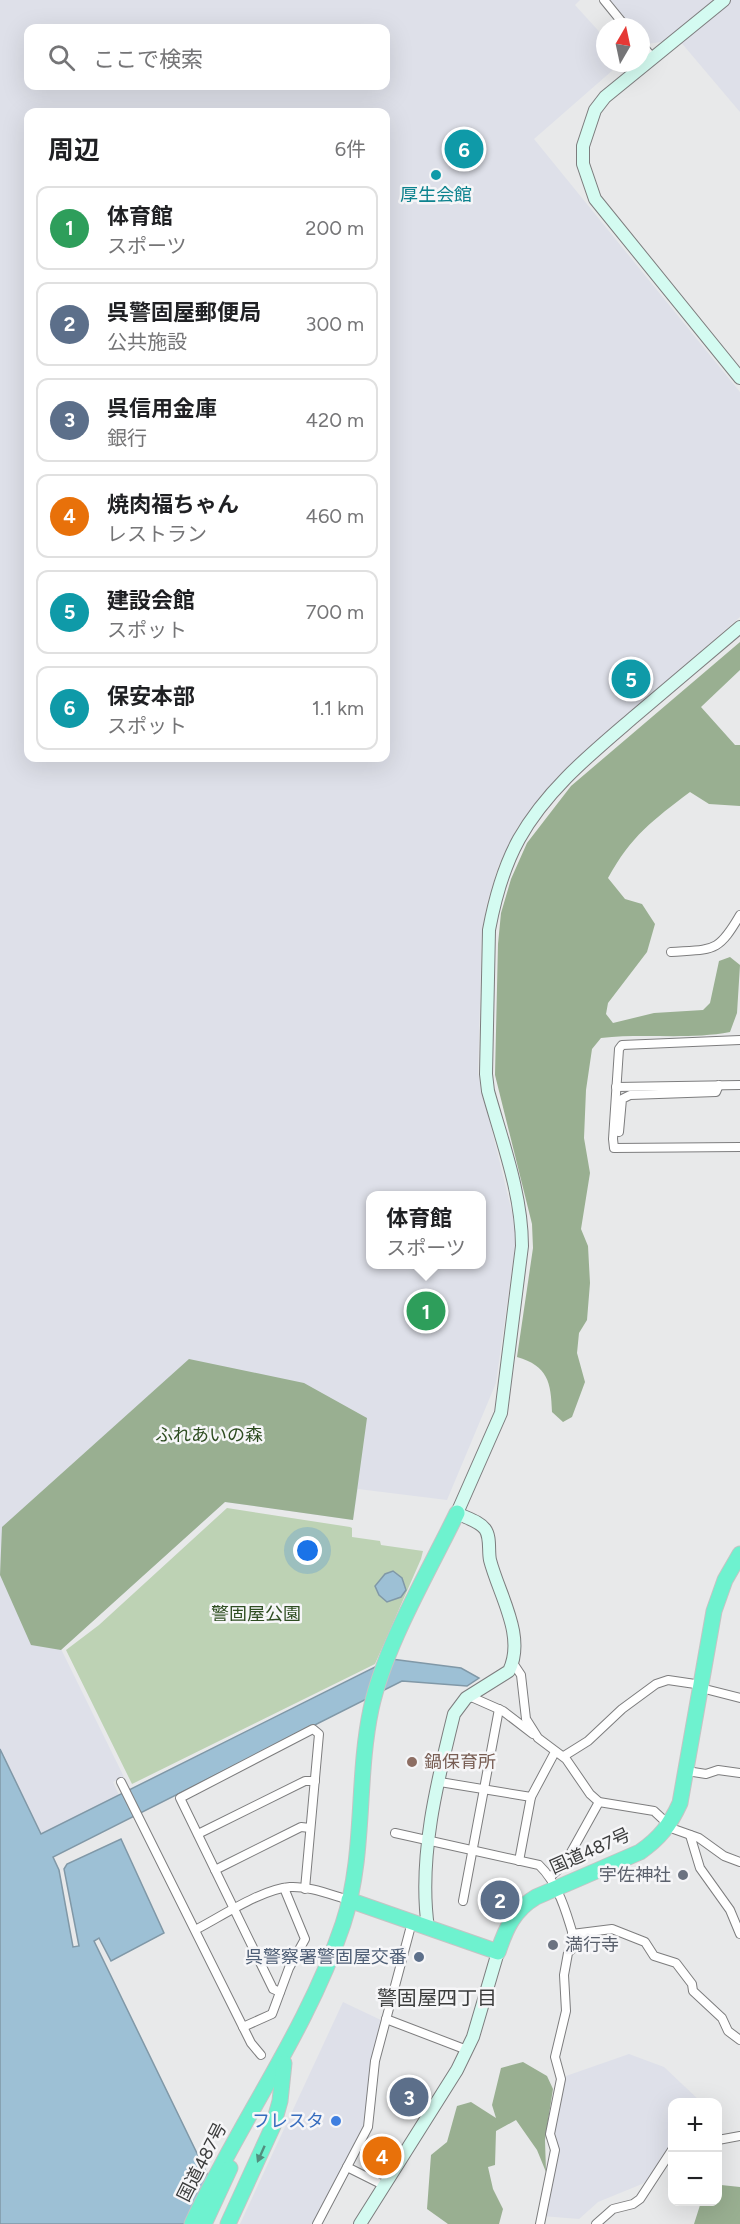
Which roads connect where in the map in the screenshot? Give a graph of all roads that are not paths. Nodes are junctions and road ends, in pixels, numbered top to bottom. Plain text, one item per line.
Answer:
1 (604, 0) edge
2 (724, 0) edge
3 (619, 18) edge
4 (650, 54) edge
5 (653, 58) junction
6 (740, 378) edge
7 (740, 627) edge
8 (740, 915) edge
9 (672, 952) dead end
10 (740, 1040) edge
11 (719, 1085) junction
12 (740, 1085) edge
13 (616, 1088) junction
14 (613, 1139) junction
15 (740, 1147) edge
16 (457, 1514) junction
17 (740, 1554) edge
18 (513, 1663) junction
19 (701, 1687) junction
20 (469, 1696) junction
21 (740, 1698) edge
22 (499, 1709) junction
23 (538, 1738) junction
24 (559, 1754) junction
25 (687, 1771) junction
26 (740, 1773) edge
27 (315, 1781) junction
28 (440, 1782) junction
29 (123, 1785) dead end
30 (484, 1789) junction
31 (531, 1797) junction
32 (599, 1802) junction
33 (668, 1826) junction
34 (310, 1828) junction
35 (395, 1833) dead end
36 (198, 1834) junction
37 (690, 1835) junction
38 (429, 1841) junction
39 (473, 1851) junction
40 (519, 1861) junction
41 (740, 1862) edge
42 (215, 1870) junction
43 (553, 1882) junction
44 (284, 1888) junction
45 (305, 1889) junction
46 (349, 1900) junction
47 (463, 1901) dead end
48 (235, 1910) junction
49 (412, 1922) junction
50 (428, 1928) junction
51 (197, 1929) junction
52 (572, 1934) junction
53 (740, 1934) edge
54 (498, 1952) junction
55 (280, 1992) junction
56 (386, 2019) junction
57 (243, 2026) junction
58 (740, 2040) edge
59 (467, 2050) junction
60 (261, 2055) dead end
61 (284, 2057) junction
62 (740, 2136) edge
63 (722, 2139) edge
64 (671, 2152) edge
65 (347, 2167) junction
66 (383, 2185) junction
67 (607, 2213) junction
68 (192, 2224) edge
69 (204, 2224) edge
70 (228, 2224) edge
71 (317, 2224) edge
72 (360, 2224) edge
73 (540, 2224) edge
74 (596, 2224) edge
75 (608, 2224) edge

1 - 3 street
2 - 5 street
4 - 5 street
5 - 6 street
7 - 16 street
8 - 9 street
10 - 13 street
11 - 12 street
11 - 13 street
11 - 14 street
13 - 14 street
14 - 15 street
16 - 18 street
16 - 46 highway, 国道487号
17 - 19 highway, 国道487号
18 - 20 street
18 - 23 street
19 - 21 street
19 - 24 street
19 - 25 highway, 国道487号
20 - 22 street
20 - 28 street
22 - 23 street
22 - 30 street
23 - 24 street
24 - 31 street
24 - 32 street
25 - 26 street
25 - 33 highway, 国道487号
27 - 34 street
27 - 36 street
27 - 36 street
28 - 30 street
28 - 38 street
29 - 51 street
30 - 31 street
30 - 39 street
31 - 40 street
32 - 33 street
32 - 43 street
33 - 37 street
33 - 43 highway, 国道487号
34 - 42 street
34 - 45 street
35 - 38 street
36 - 42 street
37 - 41 street
37 - 53 street
38 - 39 street
38 - 50 street
39 - 40 street
39 - 47 street
40 - 43 street
42 - 48 street
43 - 52 street
43 - 54 highway, 国道487号
44 - 45 street
44 - 48 street
44 - 55 street
45 - 46 street
46 - 49 highway
46 - 61 highway, 国道487号
48 - 51 street
48 - 55 street
49 - 50 highway
49 - 56 street
50 - 54 highway
51 - 57 street
52 - 58 street
52 - 73 street
54 - 59 street
55 - 57 street
56 - 59 street
56 - 65 street
57 - 60 street
59 - 66 street
61 - 68 highway, 国道487号
61 - 69 highway
61 -> 70 highway, 国道487号
62 - 63 street
64 - 67 street
65 - 66 street
65 - 71 street
66 - 72 street
67 - 74 street
67 - 75 street

